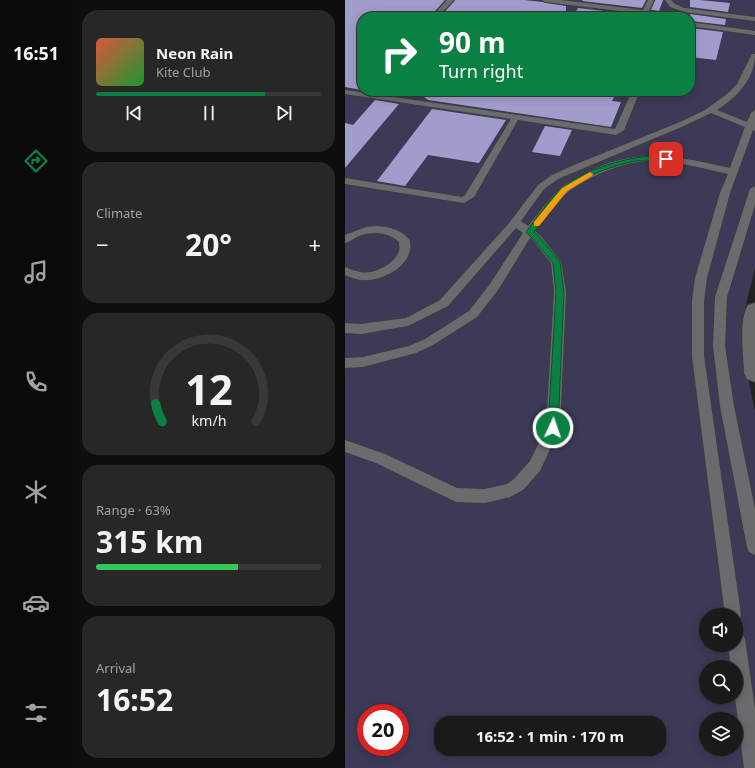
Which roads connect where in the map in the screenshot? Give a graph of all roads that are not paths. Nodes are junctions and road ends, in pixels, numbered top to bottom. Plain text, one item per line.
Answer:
1 (451, 0) edge
2 (545, 0) edge
3 (651, 0) edge
4 (668, 0) edge
5 (439, 12) edge
6 (645, 12) joint
7 (755, 19) edge
8 (695, 25) edge
9 (755, 33) edge
10 (755, 56) edge
11 (345, 92) edge
12 (357, 92) edge
13 (386, 96) edge
14 (634, 96) edge
15 (710, 110) junction
16 (755, 113) edge
17 (516, 117) junction
18 (753, 127) edge
19 (733, 172) junction
20 (345, 181) edge
21 (755, 189) edge
22 (515, 222) junction
23 (529, 232) junction
24 (345, 240) edge
25 (345, 271) edge
26 (755, 310) edge
27 (345, 328) edge
28 (345, 363) edge
29 (755, 373) edge
30 (345, 446) edge
31 (755, 547) edge
32 (732, 608) edge
33 (738, 652) edge
34 (754, 768) edge

1 - 5 lane
2 - 6 lane
3 - 6 lane
4 - 7 lane
8 - 9 lane
10 - 15 lane
11 - 12 lane
13 - 17 lane
14 - 17 lane
15 - 18 lane
15 - 22 lane
16 - 18 lane
17 - 20 lane
18 - 19 lane
19 - 23 lane
19 - 32 lane
21 - 31 lane
22 - 23 lane
22 - 27 lane
23 - 28 lane
23 - 30 lane
24 - 25 lane
26 - 29 street
33 - 34 lane

